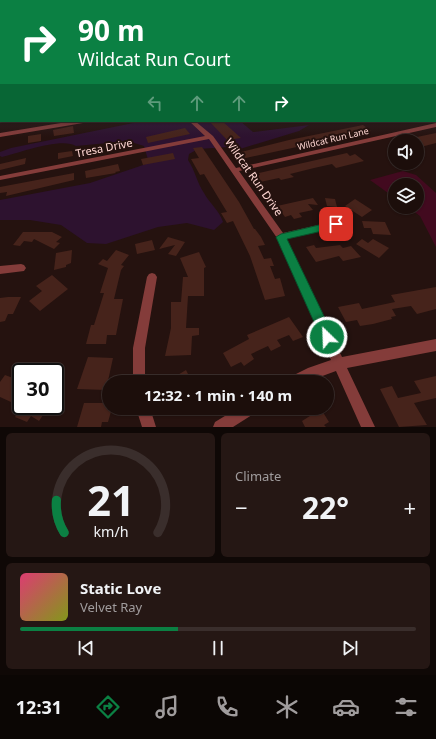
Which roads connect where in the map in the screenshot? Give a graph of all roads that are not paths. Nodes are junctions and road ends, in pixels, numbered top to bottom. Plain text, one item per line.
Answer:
1 (77, 122) edge
2 (193, 122) edge
3 (436, 125) edge
4 (0, 135) edge
5 (211, 137) junction
6 (234, 170) junction
7 (0, 178) edge
8 (336, 224) dead end
9 (281, 237) junction
10 (21, 268) dead end
11 (0, 270) edge
12 (152, 277) dead end
13 (436, 345) edge
14 (339, 364) junction
15 (139, 375) edge
16 (307, 375) edge
17 (145, 415) edge
18 (239, 415) edge
19 (149, 427) edge
20 (220, 427) edge
21 (368, 427) edge

1 - 4 street
2 - 5 street, Wildcat Run Drive
3 - 6 street, Wildcat Run Lane
5 - 6 street, Wildcat Run Drive
5 - 7 street, Tresa Drive
6 - 9 street, Wildcat Run Drive
8 - 9 street
9 - 14 street, Wildcat Run Drive
10 - 11 street
12 - 15 street
13 - 14 street
14 - 16 street
14 - 21 street, Wildcat Run Drive
17 - 19 street
18 - 20 street

